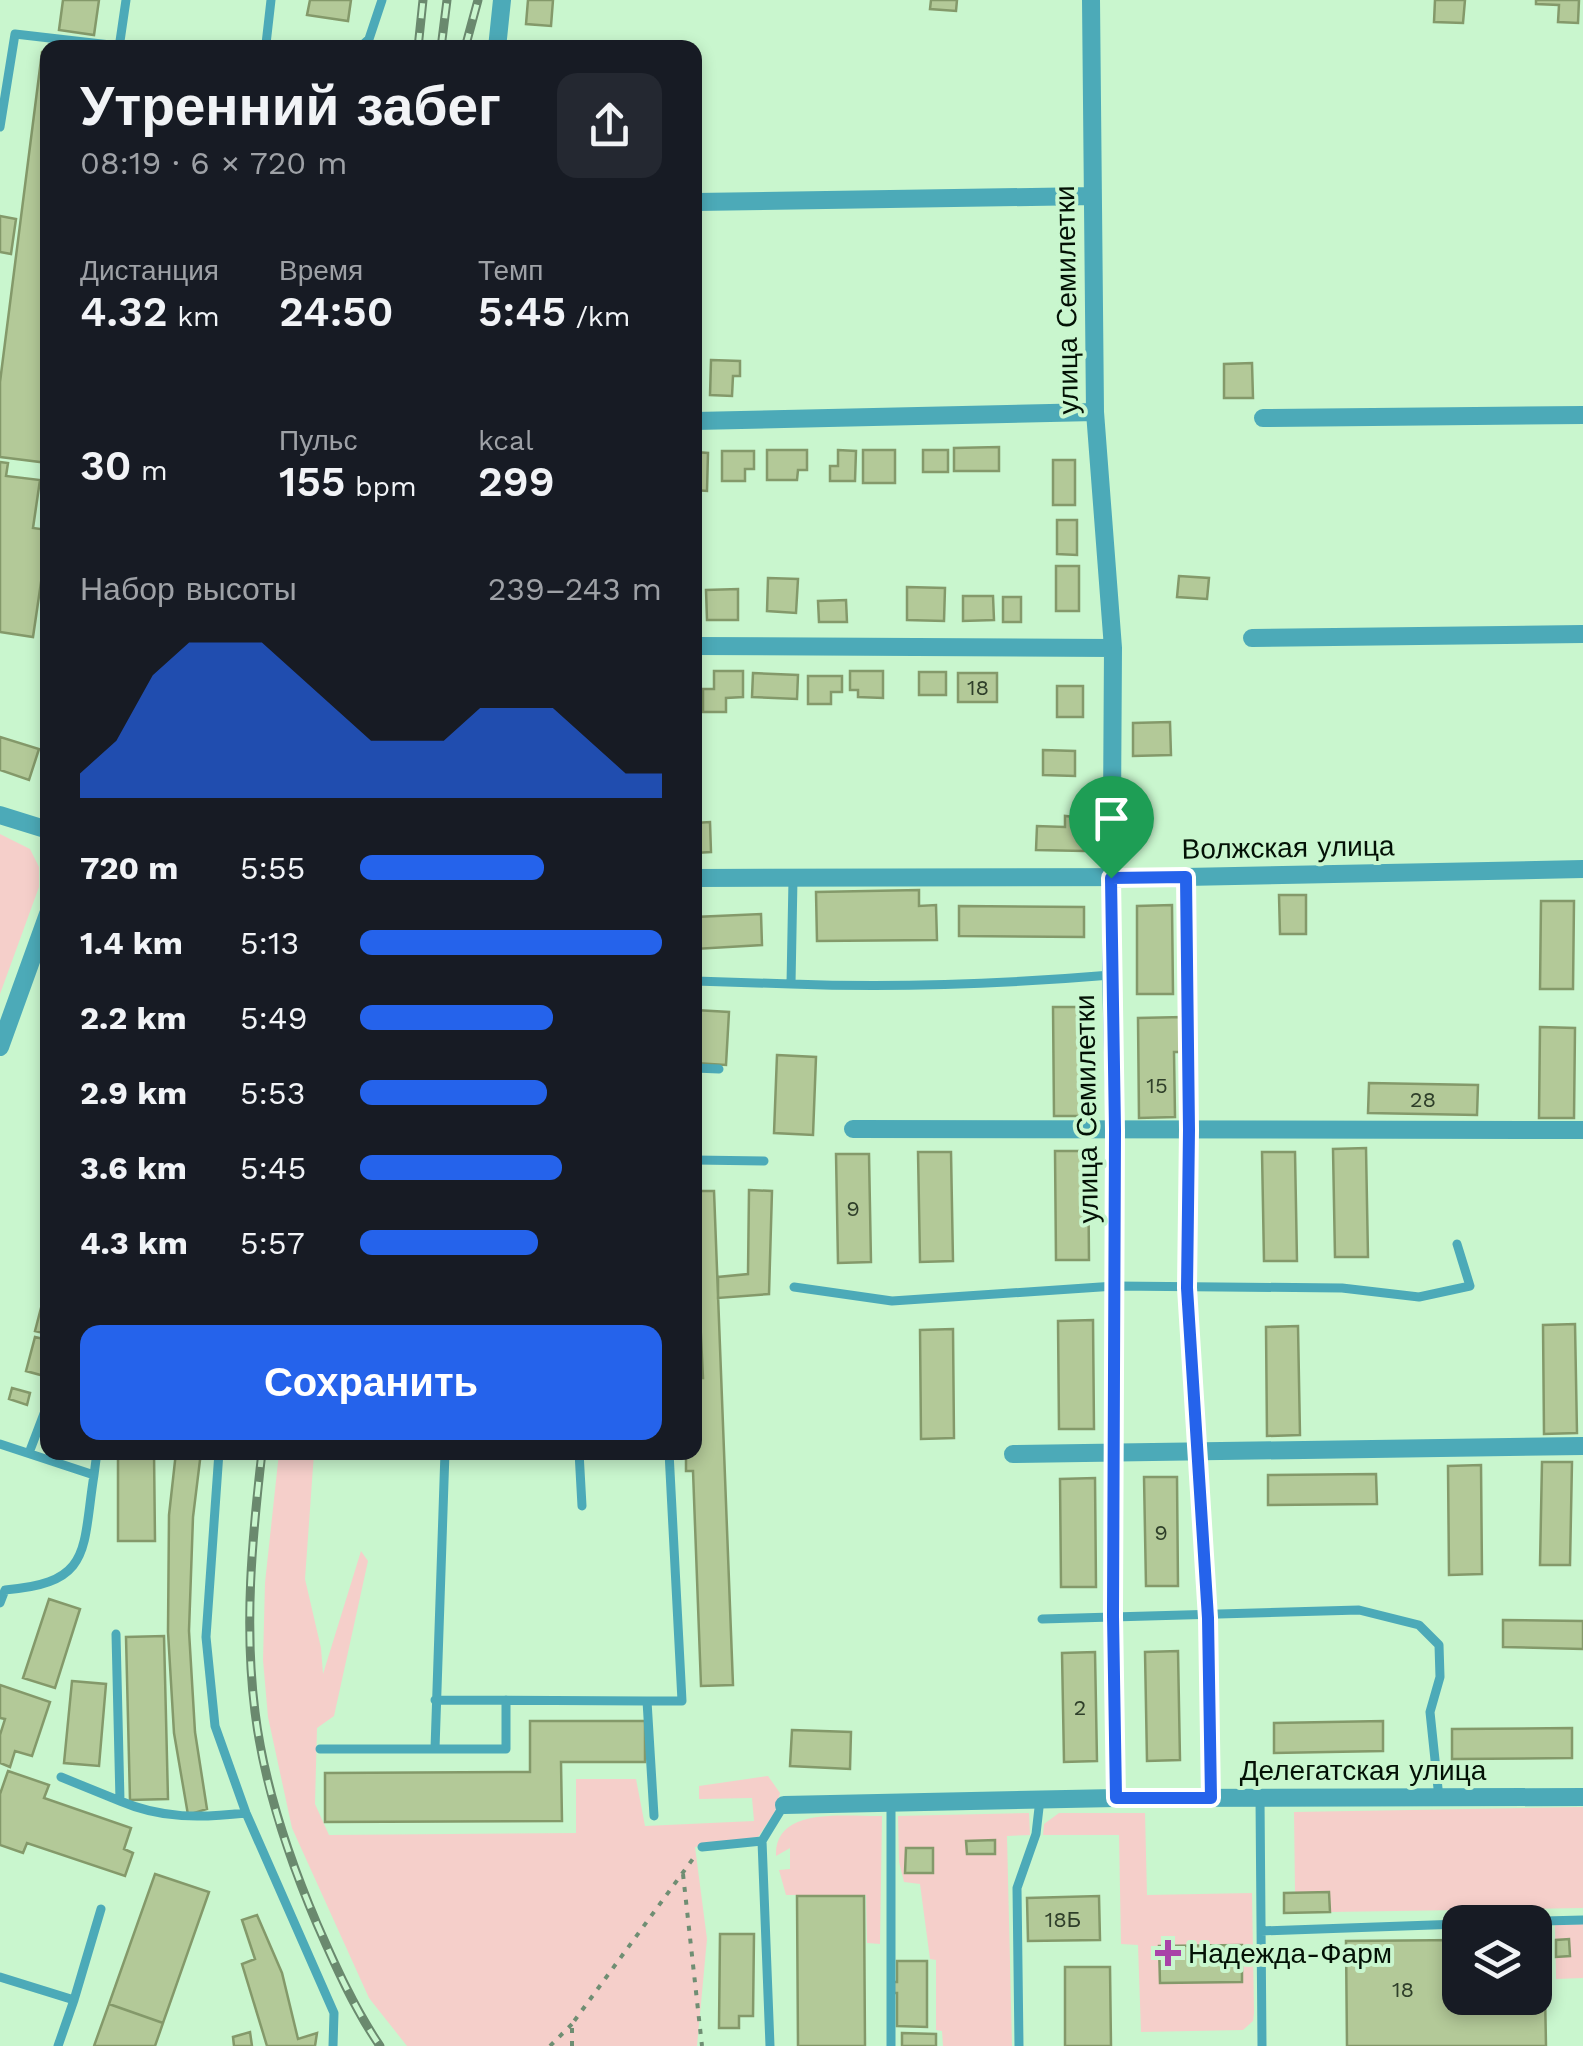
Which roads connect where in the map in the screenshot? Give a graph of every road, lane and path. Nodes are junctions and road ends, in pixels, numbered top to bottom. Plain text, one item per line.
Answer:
1 (126, 0) edge
2 (271, 0) edge
3 (382, 0) edge
4 (502, 0) edge
5 (1091, 0) edge
6 (63, 40) edge
7 (120, 40) edge
8 (266, 40) edge
9 (369, 40) edge
10 (499, 40) edge
11 (0, 127) edge
12 (1091, 196) junction
13 (702, 202) edge
14 (1095, 412) junction
15 (1583, 415) edge
16 (1262, 418) dead end
17 (702, 422) edge
18 (1583, 634) edge
19 (1252, 638) dead end
20 (702, 646) edge
21 (1113, 648) junction
22 (0, 815) edge
23 (40, 823) edge
24 (1583, 869) edge
25 (792, 876) junction
26 (1186, 877) junction
27 (702, 878) edge
28 (1111, 878) junction
29 (40, 936) edge
30 (1111, 974) junction
31 (702, 981) edge
32 (792, 984) junction
33 (0, 1047) edge
34 (702, 1069) edge
35 (718, 1070) dead end
36 (853, 1129) dead end
37 (1115, 1130) junction
38 (1189, 1130) junction
39 (1583, 1130) edge
40 (702, 1160) edge
41 (764, 1161) dead end
42 (1458, 1244) dead end
43 (1115, 1286) junction
44 (794, 1287) dead end
45 (1187, 1288) junction
46 (40, 1424) edge
47 (0, 1444) edge
48 (1583, 1446) edge
49 (1197, 1450) junction
50 (1114, 1451) junction
51 (29, 1454) junction
52 (1012, 1454) dead end
53 (40, 1458) edge
54 (48, 1460) edge
55 (96, 1460) edge
56 (218, 1460) edge
57 (445, 1460) edge
58 (579, 1460) edge
59 (669, 1460) edge
60 (94, 1475) junction
61 (582, 1506) dead end
62 (2, 1589) edge
63 (1206, 1600) dead end
64 (0, 1603) edge
65 (1113, 1616) junction
66 (1042, 1618) dead end
67 (1208, 1618) dead end
68 (116, 1634) dead end
69 (435, 1700) junction
70 (506, 1700) junction
71 (647, 1701) junction
72 (320, 1749) dead end
73 (435, 1749) junction
74 (61, 1777) dead end
75 (1583, 1797) edge
76 (1116, 1798) junction
77 (1211, 1798) junction
78 (1260, 1798) junction
79 (1439, 1798) junction
80 (1040, 1800) junction
81 (120, 1801) junction
82 (890, 1802) junction
83 (784, 1804) joint
84 (246, 1814) junction
85 (654, 1816) dead end
86 (762, 1841) junction
87 (702, 1848) joint
88 (684, 1874) junction
89 (102, 1909) dead end
90 (1583, 1920) edge
91 (1552, 1921) edge
92 (1442, 1925) edge
93 (1262, 1932) junction
94 (0, 1977) edge
95 (74, 2000) junction
96 (572, 2024) junction
97 (58, 2046) edge
98 (333, 2046) edge
99 (550, 2046) edge
100 (572, 2046) edge
101 (702, 2046) edge
102 (770, 2046) edge
103 (891, 2046) edge
104 (1020, 2046) edge
105 (1262, 2046) edge

1 - 7 lane
2 - 8 lane
3 - 9 lane
4 - 10 street
5 - 12 street, улица Семилетки
6 - 11 lane
12 - 13 street
12 - 14 street, улица Семилетки
14 - 17 street
14 - 21 street, улица Семилетки
15 - 16 street
18 - 19 street
20 - 21 street
21 - 28 street, улица Семилетки
22 - 23 street
24 - 26 street, Волжская улица
25 - 27 street, Волжская улица
25 - 28 street, Волжская улица
25 - 32 lane
26 - 28 street, Волжская улица
26 - 38 path
28 - 30 street, улица Семилетки
29 - 33 street
30 - 32 lane
30 - 37 street, улица Семилетки
31 - 32 lane
34 - 35 lane
36 - 37 street
37 - 38 street
37 - 43 street, улица Семилетки
38 - 39 street
38 - 45 path
40 - 41 lane
42 - 45 lane
43 - 44 lane
43 - 45 lane
43 - 50 street, улица Семилетки
45 - 49 path
46 - 51 lane
47 - 51 lane
48 - 49 street
49 - 50 street
49 - 63 path
50 - 52 street
50 - 65 street, улица Семилетки
51 - 53 lane
54 - 60 lane
55 - 60 lane
56 - 84 lane
57 - 69 lane
58 - 61 lane
59 - 71 lane
60 - 62 lane
62 - 64 lane
65 - 66 lane
65 - 76 street, улица Семилетки
65 - 79 lane
67 - 77 path
68 - 81 lane
69 - 70 lane
69 - 73 lane
70 - 71 lane
70 - 73 lane
71 - 85 lane
72 - 73 lane
74 - 81 lane
75 - 79 street, Делегатская улица
76 - 77 street, Делегатская улица
76 - 80 street, Делегатская улица
77 - 78 street, Делегатская улица
78 - 79 street, Делегатская улица
78 - 93 lane
80 - 82 street, Делегатская улица
80 - 104 lane
81 - 84 lane
82 - 83 street, Делегатская улица
82 - 103 lane
83 - 86 lane
84 - 98 lane
86 - 87 lane
86 - 102 lane
87 - 88 path
88 - 96 path
88 - 101 path
89 - 95 lane
90 - 91 lane
92 - 93 lane
93 - 105 lane
94 - 95 lane
95 - 97 lane
96 - 99 path
96 - 100 path

